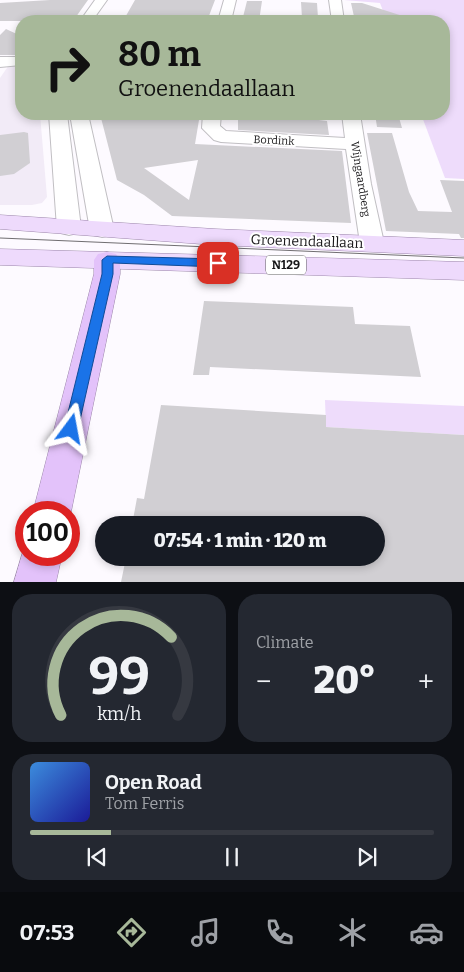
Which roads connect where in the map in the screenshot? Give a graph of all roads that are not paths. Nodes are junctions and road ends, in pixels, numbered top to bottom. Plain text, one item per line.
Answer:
1 (101, 0) edge
2 (114, 0) edge
3 (230, 0) edge
4 (335, 0) edge
5 (107, 14) dead end
6 (90, 15) edge
7 (226, 15) edge
8 (337, 15) edge
9 (15, 61) edge
10 (0, 62) edge
11 (59, 120) edge
12 (80, 120) edge
13 (211, 120) edge
14 (352, 120) edge
15 (355, 144) junction
16 (0, 222) edge
17 (69, 228) junction
18 (102, 230) junction
19 (372, 243) junction
20 (464, 248) edge
21 (0, 257) edge
22 (66, 258) junction
23 (107, 260) junction
24 (464, 271) edge
25 (55, 501) edge
26 (39, 566) edge
27 (35, 582) edge

1 - 6 street
2 - 5 street
3 - 7 street
4 - 8 street
9 - 10 street
11 - 17 street
12 - 18 street
13 - 15 street, Bordink
14 - 15 street, Wijngaardberg
15 - 19 street, Wijngaardberg
16 - 17 main road, Groenendaallaan / N129
17 - 18 main road, Groenendaallaan / N129
17 - 22 main road
18 - 19 main road, Groenendaallaan / N129
18 - 23 main road
19 - 20 main road, Groenendaallaan / N129
21 - 22 main road, Groenendaallaan / N129
22 - 23 main road, Groenendaallaan / N129
23 - 24 main road, Groenendaallaan / N129
23 - 25 highway
26 - 27 highway

